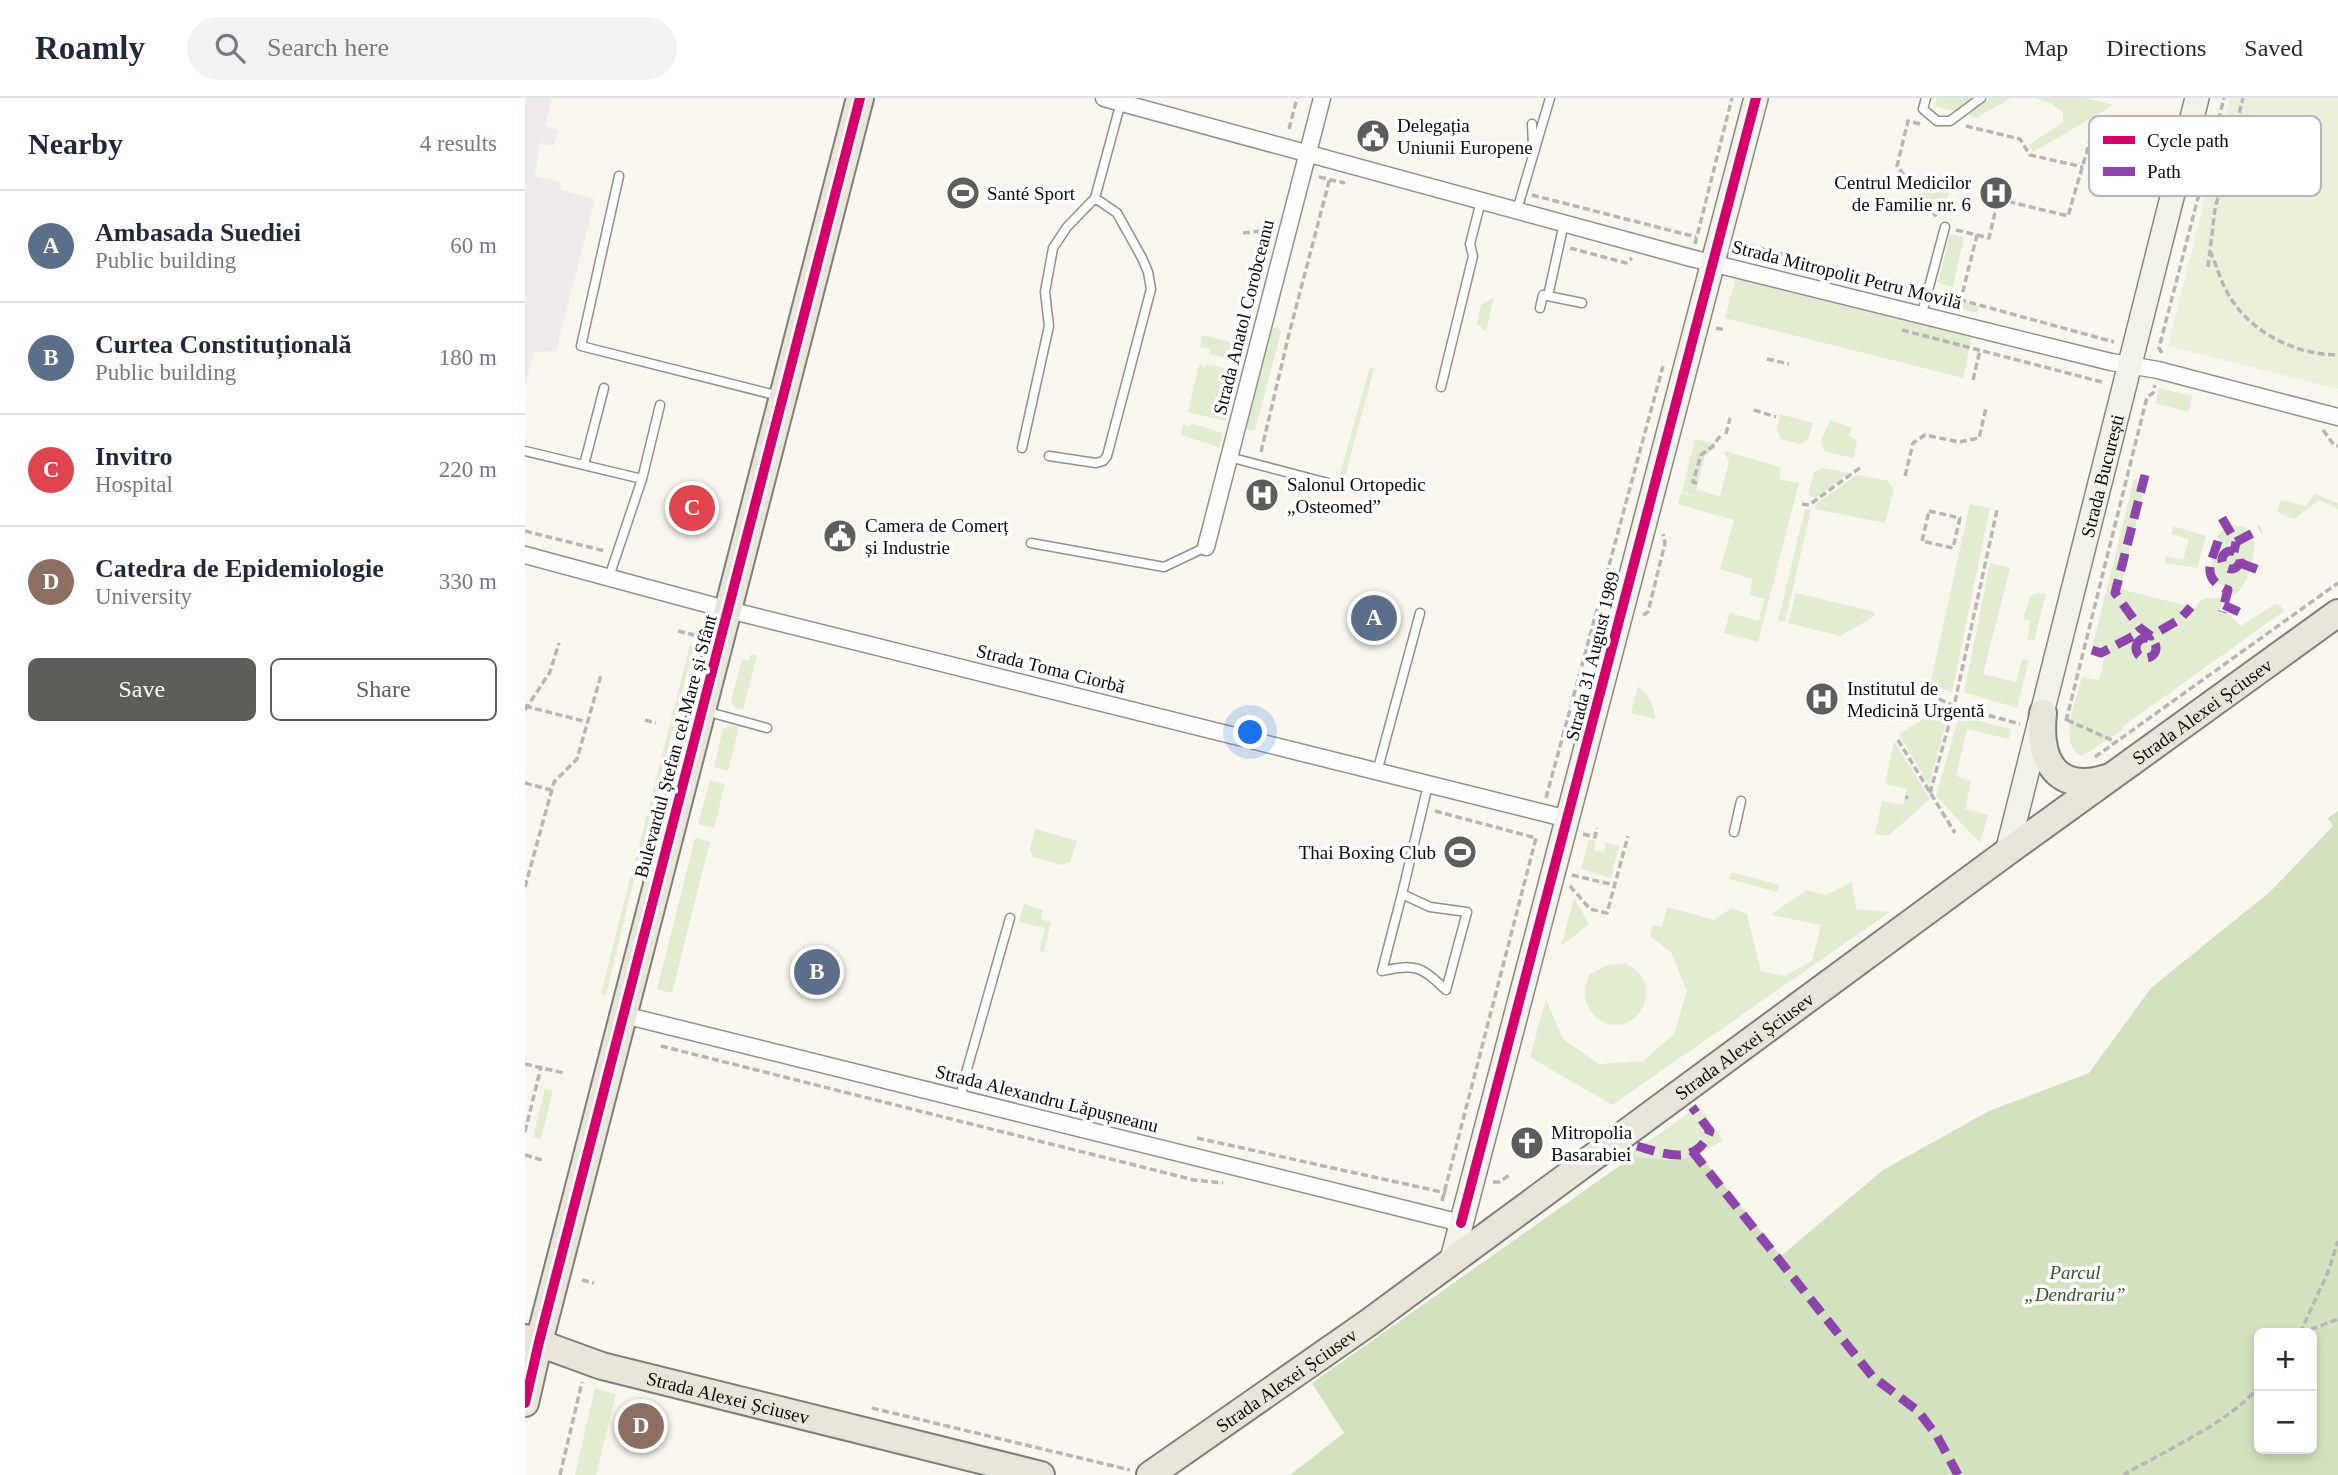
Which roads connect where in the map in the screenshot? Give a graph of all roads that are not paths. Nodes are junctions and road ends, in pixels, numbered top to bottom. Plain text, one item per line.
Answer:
1 (860, 98) edge
2 (1104, 98) edge
3 (1322, 98) edge
4 (1550, 98) edge
5 (1926, 98) edge
6 (1980, 98) edge
7 (2197, 98) edge
8 (1747, 99) edge
9 (1121, 102) junction
10 (2192, 116) edge
11 (1532, 124) dead end
12 (1534, 153) junction
13 (1307, 154) junction
14 (619, 176) dead end
15 (2172, 196) edge
16 (1095, 198) junction
17 (1481, 201) junction
18 (1517, 210) junction
19 (1565, 223) junction
20 (1945, 227) road end
21 (1702, 260) junction
22 (1548, 296) junction
23 (1582, 303) dead end
24 (1540, 308) dead end
25 (1923, 313) junction
26 (2130, 364) junction
27 (1441, 387) dead end
28 (604, 388) dead end
29 (782, 397) junction
30 (660, 405) dead end
31 (2338, 417) edge
32 (1023, 448) dead end
33 (525, 451) edge
34 (1049, 456) dead end
35 (1229, 457) junction
36 (584, 465) junction
37 (642, 479) junction
38 (1328, 483) dead end
39 (1031, 543) dead end
40 (1206, 547) joint
41 (525, 555) edge
42 (609, 577) junction
43 (729, 610) junction
44 (1420, 613) dead end
45 (2338, 613) edge
46 (703, 710) junction
47 (2043, 719) junction
48 (767, 728) dead end
49 (1377, 772) junction
50 (2115, 776) junction
51 (1428, 785) junction
52 (1741, 801) dead end
53 (1575, 827) junction
54 (1734, 832) dead end
55 (2007, 852) junction
56 (1402, 894) junction
57 (1010, 919) dead end
58 (624, 1015) junction
59 (963, 1099) junction
60 (1461, 1223) junction
61 (1452, 1259) junction
62 (532, 1340) edge
63 (525, 1403) edge
64 (1145, 1471) edge
65 (1041, 1475) edge

1 - 29 main road, Bulevardul Ștefan cel Mare și Sfânt
2 - 9 street, Strada Mitropolit Petru Movilă
3 - 13 street, Strada Anatol Corobceanu
4 - 12 lane
5 - 6 lane
7 - 10 street, Strada București
8 - 21 street, Strada 31 August 1989
9 - 13 street, Strada Mitropolit Petru Movilă
9 - 16 lane
11 - 12 lane
12 - 18 lane
13 - 17 street, Strada Mitropolit Petru Movilă
13 - 35 street, Strada Anatol Corobceanu
14 - 29 lane
15 - 26 street, Strada București
16 - 32 lane
16 - 34 lane
17 - 18 street, Strada Mitropolit Petru Movilă
17 - 27 lane
18 - 19 street, Strada Mitropolit Petru Movilă
19 - 21 street, Strada Mitropolit Petru Movilă
19 - 22 lane
20 - 25 lane
21 - 25 street, Strada Mitropolit Petru Movilă
21 - 53 street, Strada 31 August 1989
22 - 23 lane
22 - 24 lane
25 - 26 street, Strada Mitropolit Petru Movilă
26 - 31 street, Strada Mitropolit Petru Movilă
26 - 47 street, Strada București
28 - 36 lane
29 - 43 main road, Bulevardul Ștefan cel Mare și Sfânt
30 - 37 lane
33 - 36 lane
35 - 38 lane
35 - 40 street, Strada Anatol Corobceanu
36 - 37 lane
37 - 42 lane
39 - 40 lane
41 - 42 street, Strada Toma Ciorbă
42 - 43 street, Strada Toma Ciorbă
43 - 46 main road, Bulevardul Ștefan cel Mare și Sfânt
43 - 49 street, Strada Toma Ciorbă
44 - 49 lane
45 - 50 main road, Strada Alexei Șciusev
46 - 48 lane
46 - 58 main road, Bulevardul Ștefan cel Mare și Sfânt
47 - 50 main road
47 - 55 street, Strada București
49 - 51 street, Strada Toma Ciorbă
50 - 55 main road, Strada Alexei Șciusev
51 - 53 street, Strada Toma Ciorbă
51 - 56 lane
52 - 54 lane
53 - 60 street, Strada 31 August 1989
55 - 61 main road, Strada Alexei Șciusev
56 - 56 lane
57 - 59 lane
58 - 59 street, Strada Alexandru Lăpușneanu
58 - 62 main road, Bulevardul Ștefan cel Mare și Sfânt
59 - 60 street, Strada Alexandru Lăpușneanu
60 - 61 street, Strada 31 August 1989
61 - 64 main road, Strada Alexei Șciusev
62 - 63 main road, Bulevardul Ștefan cel Mare și Sfânt
62 - 65 main road, Strada Alexei Șciusev

